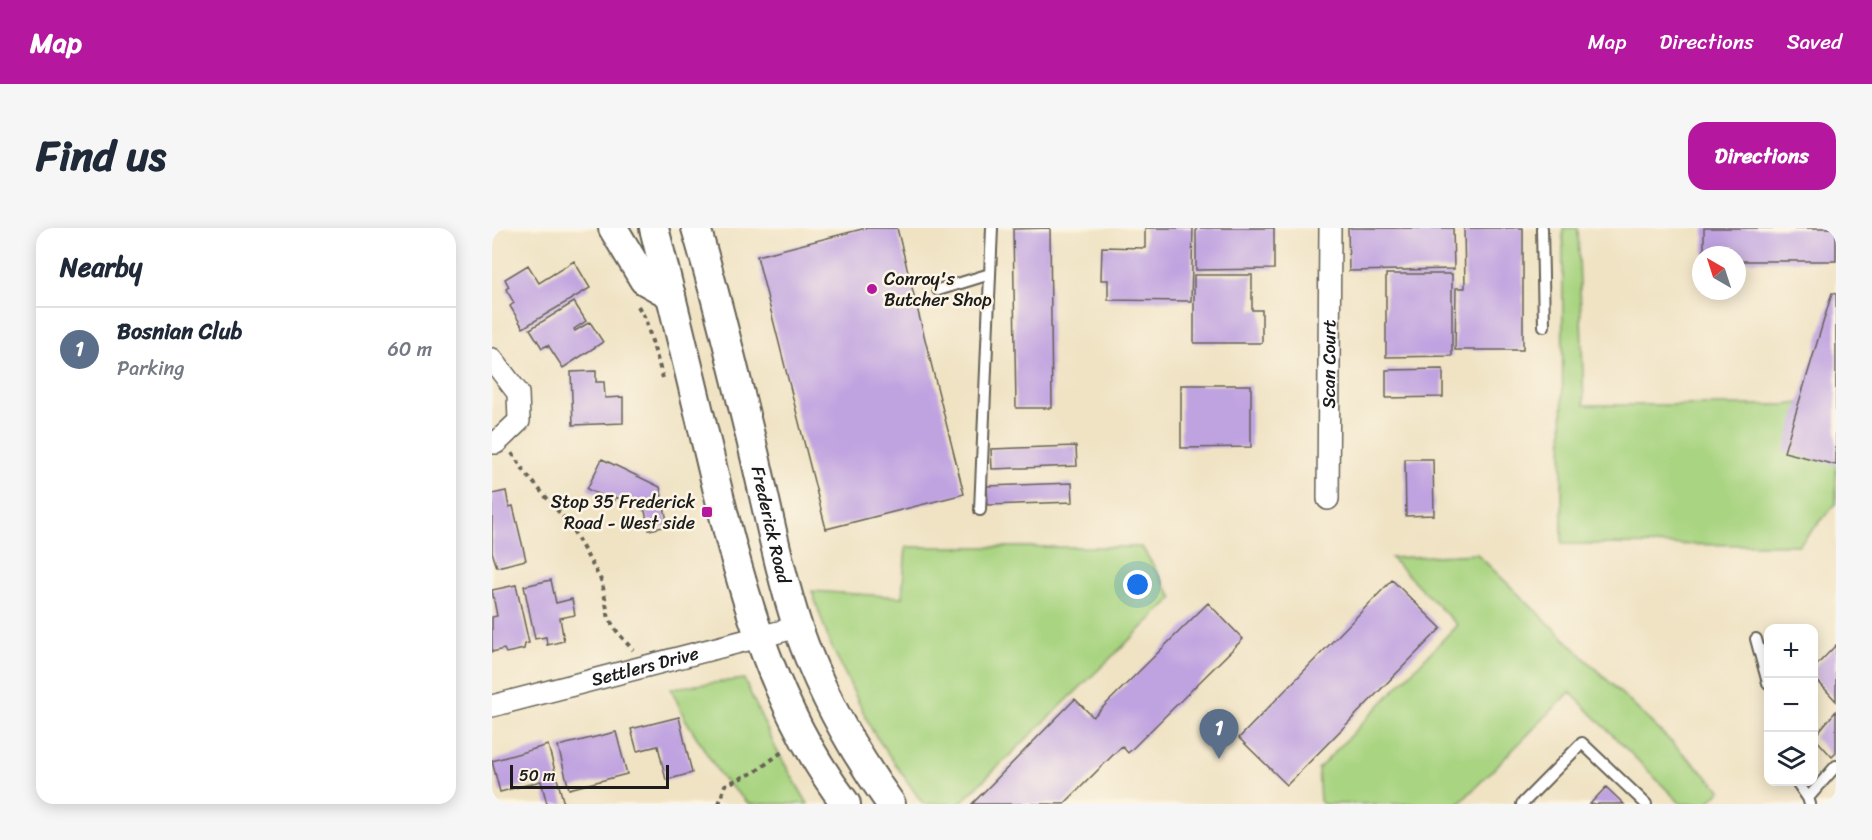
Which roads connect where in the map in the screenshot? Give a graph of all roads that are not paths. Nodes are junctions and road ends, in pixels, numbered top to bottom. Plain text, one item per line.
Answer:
1 (613, 228) edge
2 (654, 228) edge
3 (992, 228) edge
4 (1330, 228) edge
5 (1542, 228) edge
6 (699, 231) edge
7 (990, 274) junction
8 (938, 291) dead end
9 (671, 296) junction
10 (1544, 326) dead end
11 (492, 359) edge
12 (497, 440) edge
13 (1328, 499) dead end
14 (980, 510) dead end
15 (798, 627) junction
16 (760, 638) junction
17 (1756, 639) dead end
18 (1767, 678) edge
19 (492, 706) edge
20 (1836, 766) edge
21 (1799, 786) edge
22 (1808, 801) edge
23 (846, 804) edge
24 (891, 804) edge
25 (1522, 804) edge
26 (1647, 804) edge

1 - 9 main road
2 - 9 main road
3 - 7 lane
4 - 13 street, Scan Court
5 - 10 lane
6 - 15 main road, Frederick Road
7 - 8 lane
7 - 14 lane
9 - 16 main road
11 - 12 street
15 - 16 street, Settlers Drive
15 - 24 main road, Frederick Road
16 - 19 street, Settlers Drive
16 - 23 main road
17 - 18 lane
20 - 22 lane
21 - 22 lane
25 - 26 lane

